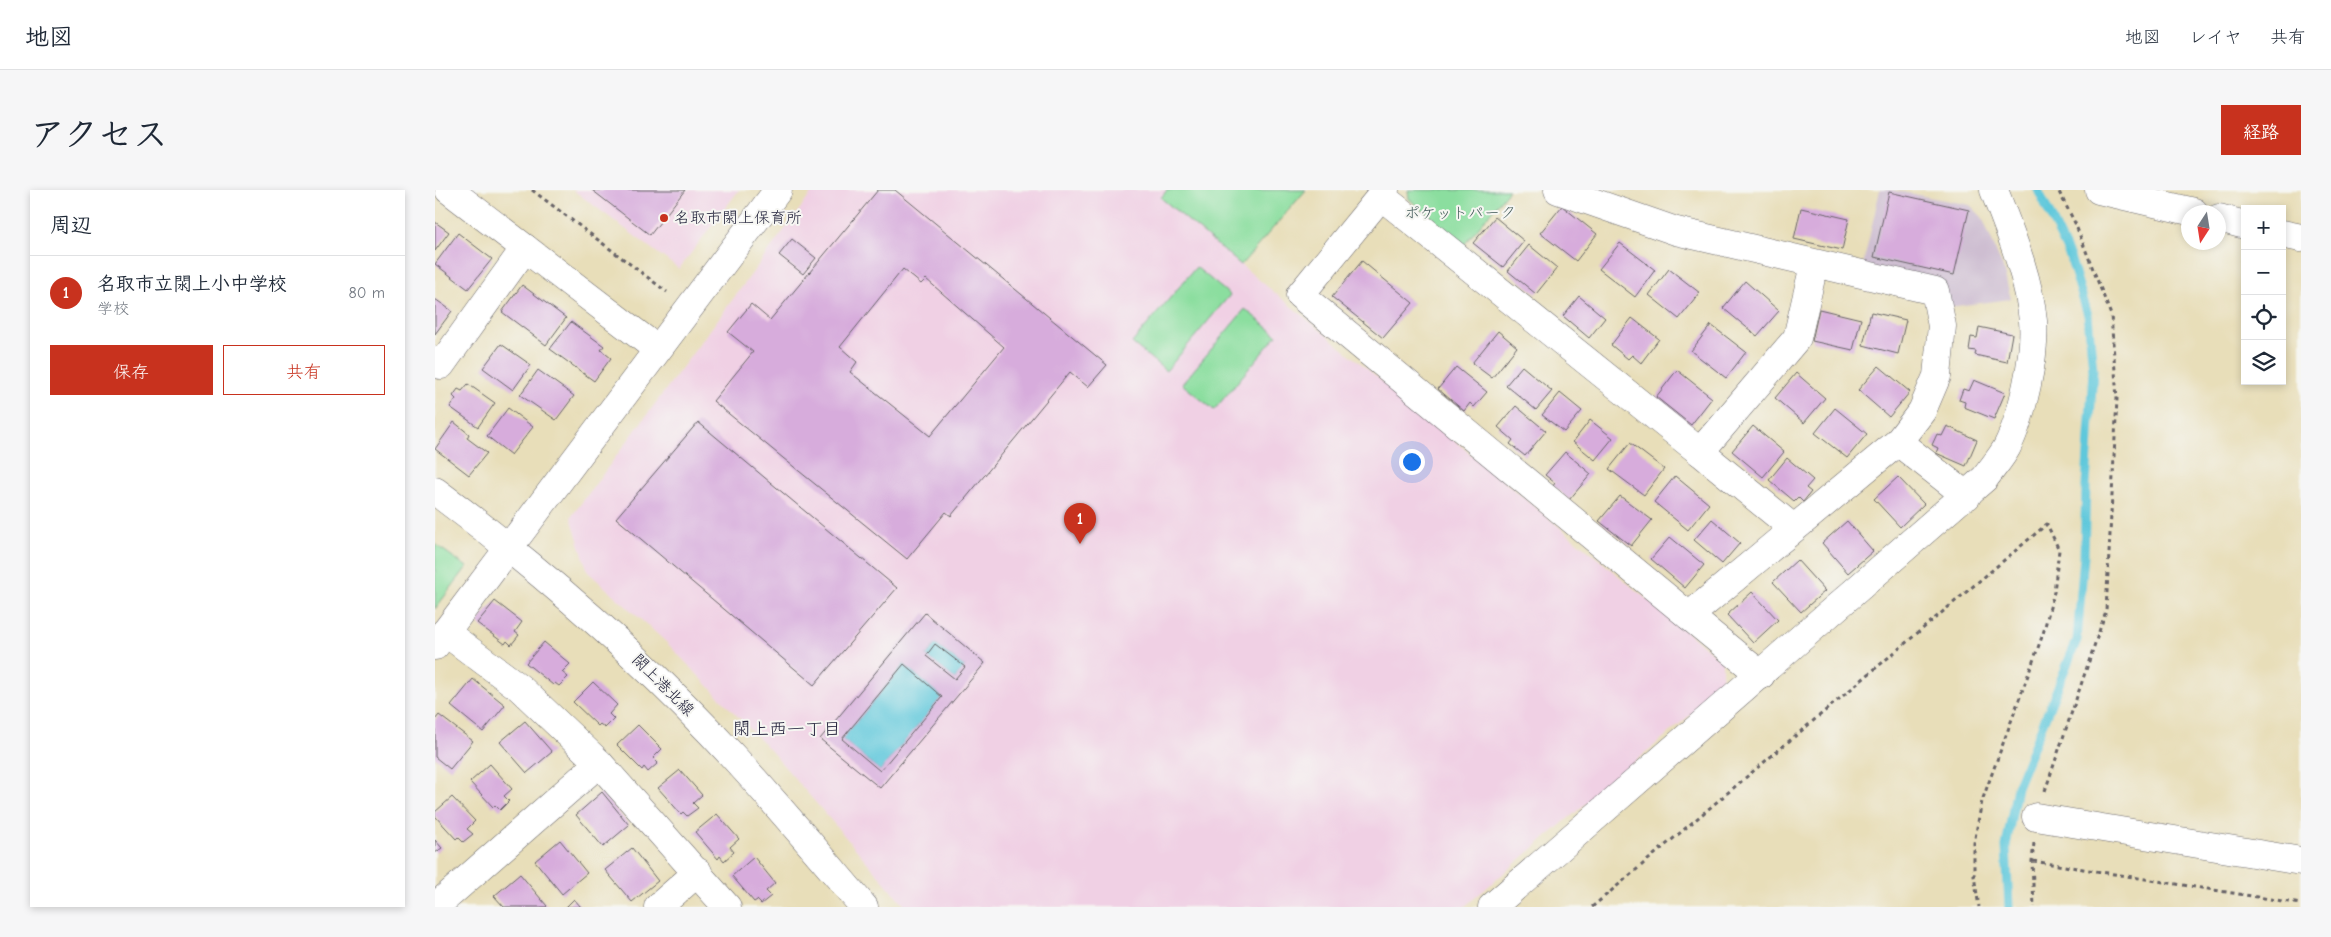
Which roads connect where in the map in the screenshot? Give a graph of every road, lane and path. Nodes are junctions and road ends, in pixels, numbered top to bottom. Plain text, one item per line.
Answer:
1 (449, 190) edge
2 (532, 190) edge
3 (778, 190) edge
4 (1558, 190) edge
5 (1994, 190) edge
6 (2058, 190) edge
7 (2099, 190) edge
8 (1383, 193) edge
9 (2181, 209) edge
10 (2226, 220) edge
11 (2241, 224) edge
12 (2286, 235) edge
13 (2301, 238) edge
14 (525, 248) junction
15 (1814, 265) junction
16 (668, 293) dead end
17 (657, 349) junction
18 (435, 360) edge
19 (1898, 442) junction
20 (1700, 452) junction
21 (435, 491) edge
22 (1967, 496) junction
23 (1793, 528) junction
24 (508, 549) junction
25 (1689, 616) junction
26 (440, 639) edge
27 (1761, 675) junction
28 (599, 763) junction
29 (2037, 817) junction
30 (2032, 861) junction
31 (2301, 861) edge
32 (697, 872) junction
33 (2301, 904) edge
34 (435, 907) edge
35 (658, 907) edge
36 (727, 907) edge
37 (864, 907) edge
38 (1492, 907) edge
39 (1592, 907) edge
40 (1979, 907) edge
41 (2034, 907) edge

1 - 14 street
2 - 16 path
3 - 17 street
4 - 15 street
5 - 22 street
6 - 29 path
7 - 9 street
8 - 20 street
8 - 25 street
10 - 11 street
12 - 13 street
14 - 17 street
14 - 18 street
15 - 19 street
15 - 20 street
17 - 24 street
19 - 22 street
19 - 23 street
20 - 23 street
21 - 24 street, 閖上港北線
22 - 27 street
23 - 25 street
24 - 26 street
24 - 37 street, 閖上港北線
25 - 27 street
26 - 28 street
27 - 38 street
28 - 32 street
28 - 34 street
29 - 30 path
29 - 31 street
30 - 33 path
30 - 41 path
32 - 35 street
32 - 36 street
39 - 40 path

